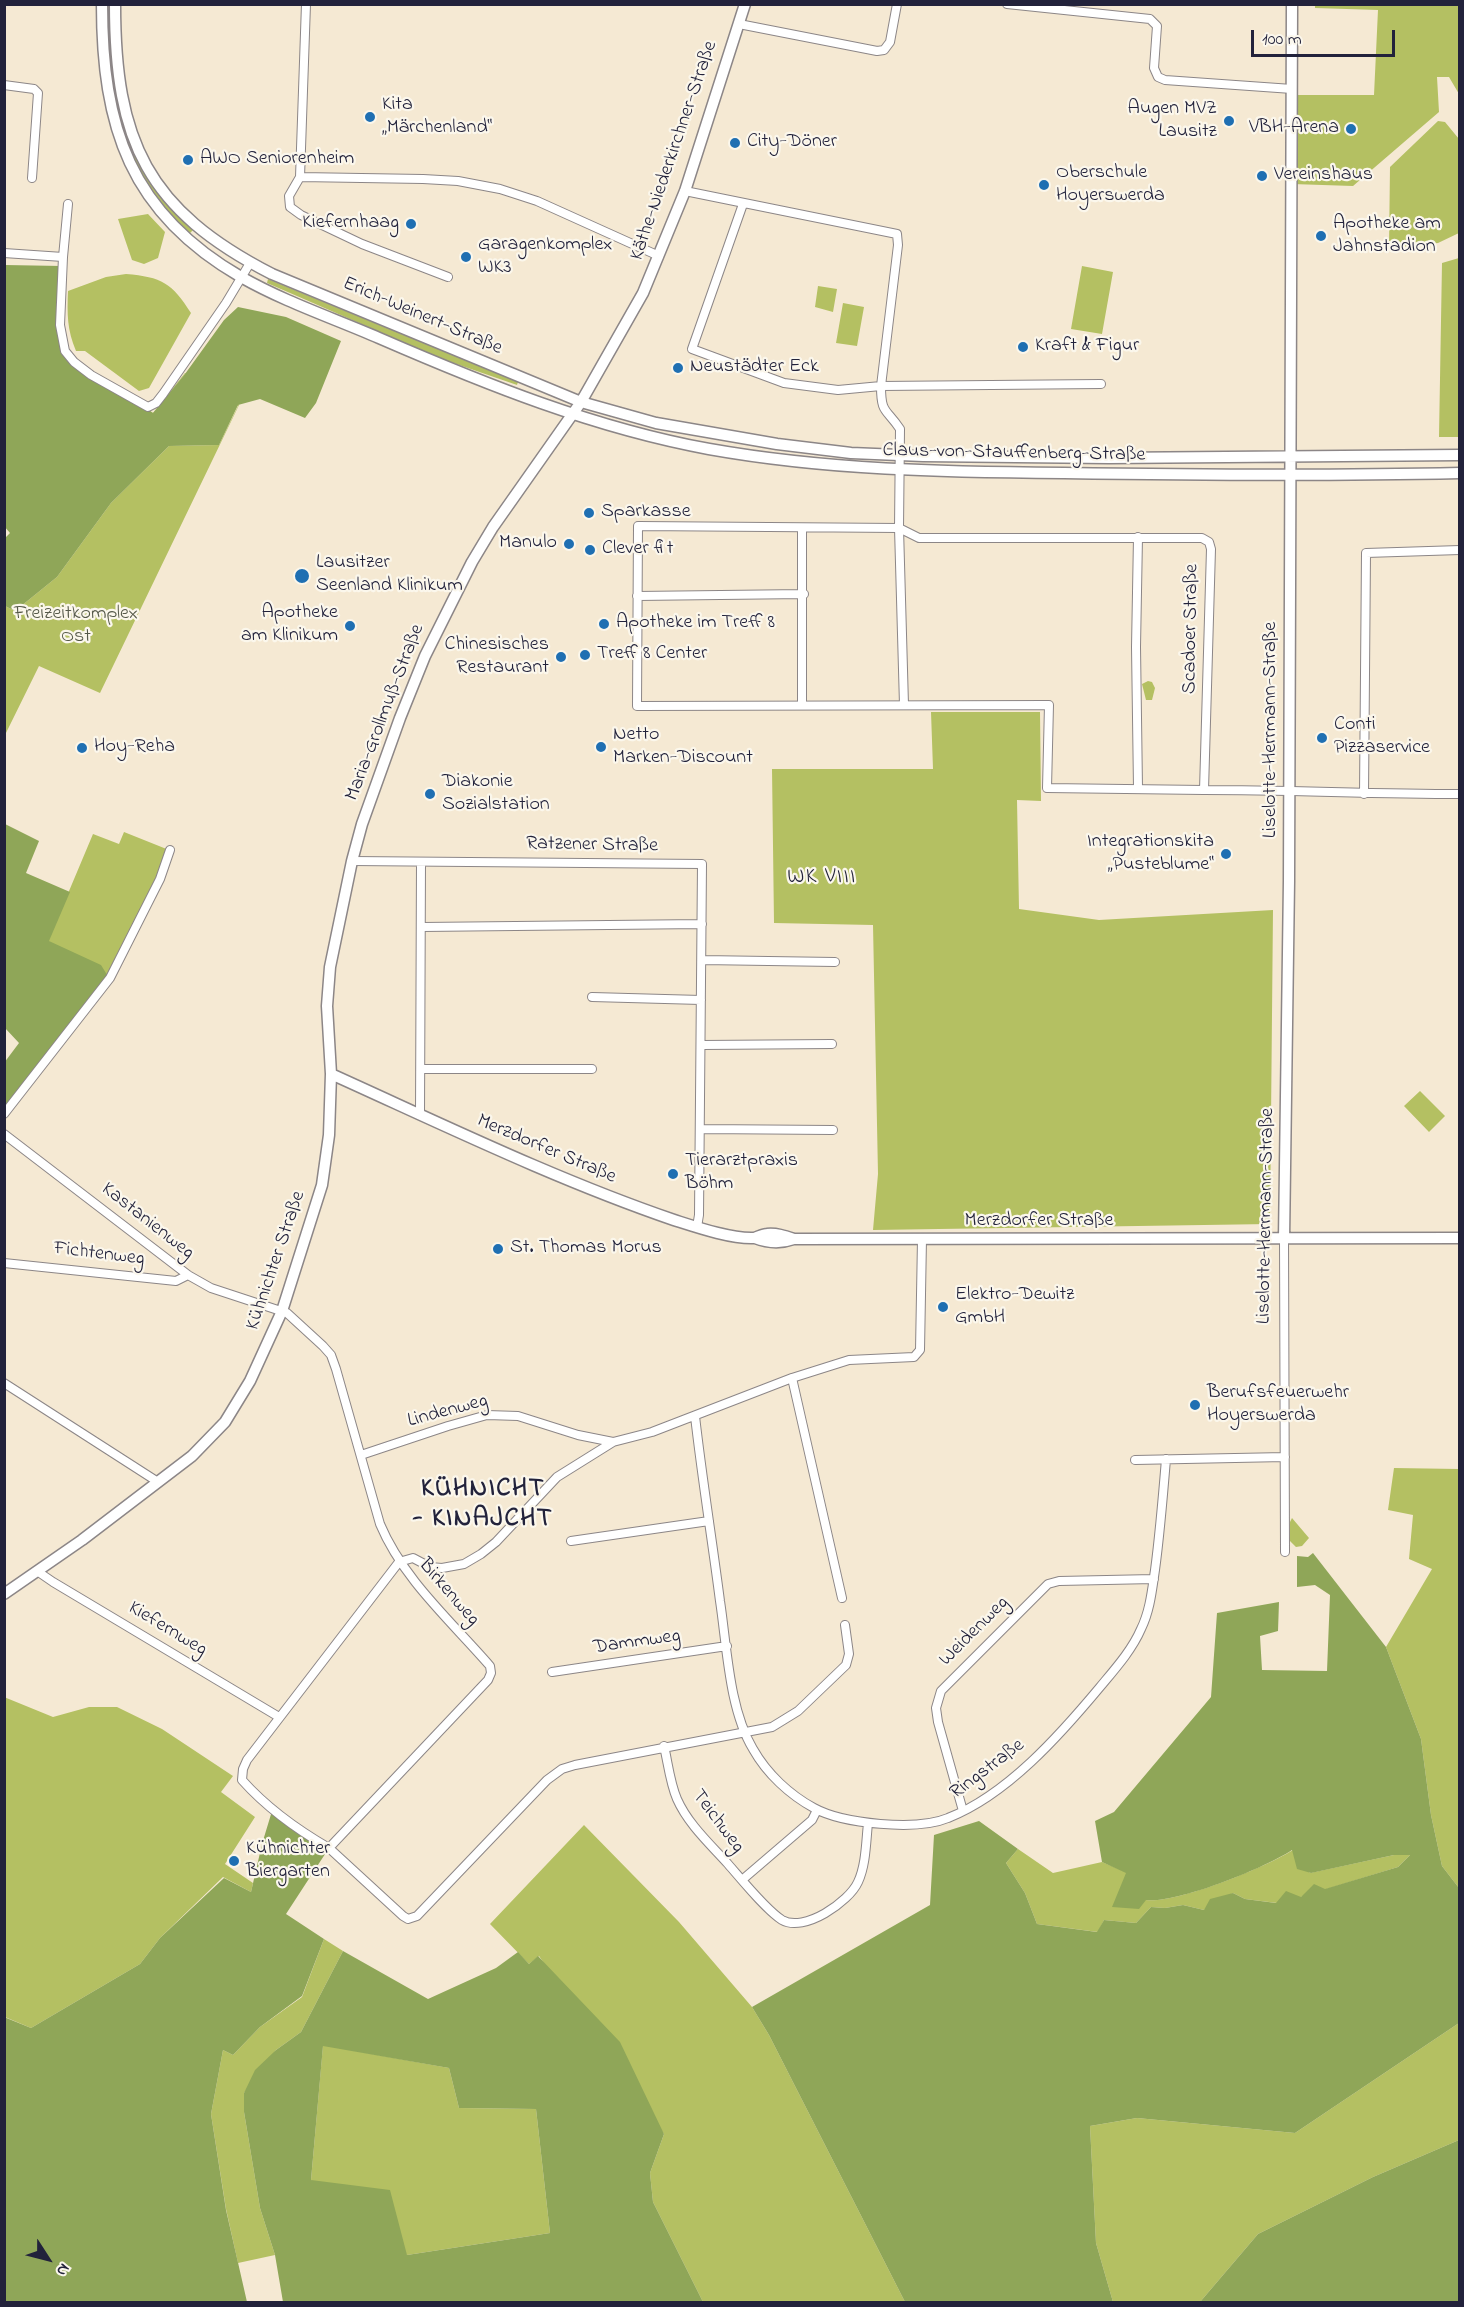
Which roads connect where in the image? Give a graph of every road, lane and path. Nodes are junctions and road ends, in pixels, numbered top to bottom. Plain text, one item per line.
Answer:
1 (102, 4) edge
2 (115, 4) edge
3 (306, 4) edge
4 (745, 4) edge
5 (897, 4) edge
6 (1006, 4) edge
7 (1103, 4) edge
8 (1292, 4) edge
9 (1102, 15) junction
10 (739, 24) junction
11 (4, 86) edge
12 (1292, 89) junction
13 (300, 177) junction
14 (32, 178) dead end
15 (685, 191) junction
16 (68, 204) dead end
17 (742, 204) junction
18 (4, 253) edge
19 (659, 256) junction
20 (63, 257) junction
21 (250, 263) junction
22 (242, 277) junction
23 (448, 277) dead end
24 (1101, 384) dead end
25 (881, 386) junction
26 (581, 402) junction
27 (572, 415) junction
28 (901, 455) junction
29 (1460, 455) edge
30 (1291, 456) junction
31 (900, 471) junction
32 (1460, 473) edge
33 (1291, 476) junction
34 (802, 528) junction
35 (899, 528) junction
36 (1137, 537) junction
37 (1460, 550) edge
38 (804, 594) junction
39 (637, 596) junction
40 (802, 705) junction
41 (904, 705) junction
42 (1138, 788) junction
43 (1204, 790) junction
44 (1290, 790) junction
45 (1364, 794) junction
46 (1460, 794) edge
47 (170, 850) dead end
48 (352, 861) junction
49 (421, 862) junction
50 (702, 924) junction
51 (422, 927) junction
52 (702, 960) junction
53 (835, 962) dead end
54 (592, 998) dead end
55 (701, 1000) junction
56 (832, 1044) dead end
57 (702, 1045) junction
58 (422, 1069) junction
59 (592, 1069) dead end
60 (331, 1074) junction
61 (4, 1114) edge
62 (420, 1115) junction
63 (700, 1129) junction
64 (833, 1130) dead end
65 (4, 1134) edge
66 (697, 1227) junction
67 (1460, 1238) edge
68 (922, 1239) junction
69 (1284, 1239) junction
70 (4, 1263) edge
71 (188, 1275) junction
72 (282, 1311) junction
73 (792, 1378) junction
74 (4, 1383) edge
75 (695, 1416) junction
76 (585, 1436) junction
77 (613, 1442) junction
78 (361, 1455) junction
79 (589, 1456) junction
80 (1285, 1456) junction
81 (1166, 1459) junction
82 (1135, 1460) dead end
83 (158, 1482) junction
84 (709, 1521) junction
85 (571, 1541) dead end
86 (1285, 1552) dead end
87 (399, 1563) junction
88 (38, 1571) junction
89 (1154, 1579) junction
90 (4, 1594) edge
91 (842, 1598) dead end
92 (845, 1625) dead end
93 (727, 1646) junction
94 (552, 1672) dead end
95 (279, 1717) junction
96 (745, 1733) junction
97 (664, 1746) junction
98 (817, 1810) junction
99 (963, 1811) junction
100 (868, 1823) junction
101 (329, 1848) junction
102 (742, 1880) junction

1 - 22 street, Erich-Weinert-Straße
2 - 21 street, Erich-Weinert-Straße
3 - 13 street
4 - 10 street, Käthe-Niederkirchner-Straße
5 - 10 street
6 - 9 street
7 - 9 street
8 - 12 street, Liselotte-Herrmann-Straße
9 - 12 street
10 - 15 street, Käthe-Niederkirchner-Straße
11 - 14 street
12 - 30 street, Liselotte-Herrmann-Straße
13 - 19 street
13 - 23 street
15 - 17 street
15 - 19 street, Käthe-Niederkirchner-Straße
16 - 20 street
17 - 25 street
17 - 25 street
18 - 20 street
19 - 26 street, Käthe-Niederkirchner-Straße
20 - 22 street
21 - 22 street
21 - 26 street, Erich-Weinert-Straße
22 - 27 street, Erich-Weinert-Straße
24 - 25 street
25 - 28 street
26 - 27 street, Maria-Grollmuß-Straße
26 - 28 street, Claus-von-Stauffenberg-Straße
27 - 31 street, Claus-von-Stauffenberg-Straße
27 - 48 street, Maria-Grollmuß-Straße
28 - 30 street, Claus-von-Stauffenberg-Straße
28 - 31 street
29 - 30 street, Claus-von-Stauffenberg-Straße
30 - 33 street, Liselotte-Herrmann-Straße
31 - 33 street, Claus-von-Stauffenberg-Straße
31 - 35 street
32 - 33 street, Claus-von-Stauffenberg-Straße
33 - 44 street, Liselotte-Herrmann-Straße
34 - 35 street, Scadoer Straße
34 - 38 street
34 - 39 street, Scadoer Straße
35 - 36 street, Scadoer Straße
35 - 41 street
36 - 42 street
36 - 43 street, Scadoer Straße
37 - 45 street
38 - 39 street
38 - 40 street
39 - 40 street
40 - 41 street
41 - 42 street
42 - 43 street
43 - 44 street
44 - 45 street
44 - 69 street, Liselotte-Herrmann-Straße
45 - 46 street
47 - 61 street
48 - 49 street, Ratzener Straße
48 - 60 street, Kühnichter Straße
49 - 50 street, Ratzener Straße
49 - 51 street
50 - 51 street
50 - 52 street, Ratzener Straße
51 - 58 street
52 - 53 street
52 - 55 street, Ratzener Straße
54 - 55 street
55 - 57 street, Ratzener Straße
56 - 57 street
57 - 63 street, Ratzener Straße
58 - 59 street
58 - 62 street
60 - 62 street, Merzdorfer Straße
60 - 72 street, Kühnichter Straße
62 - 66 street, Merzdorfer Straße
63 - 64 street
63 - 66 street, Ratzener Straße
65 - 71 street, Kastanienweg
66 - 68 street, Merzdorfer Straße
67 - 69 street, Merzdorfer Straße
68 - 69 street, Merzdorfer Straße
68 - 73 street, Lindenweg
69 - 80 street, Liselotte-Herrmann-Straße
70 - 71 street, Fichtenweg
71 - 72 street, Kastanienweg
72 - 78 street
72 - 83 street, Kühnichter Straße
73 - 75 street, Lindenweg
73 - 91 street
74 - 83 street
75 - 77 street, Lindenweg
75 - 84 street, Ringstraße
76 - 77 street, Lindenweg
76 - 78 street, Lindenweg
76 - 79 street
77 - 79 street, Lindenweg
78 - 87 street
79 - 87 street, Lindenweg
80 - 81 street
80 - 86 street, Liselotte-Herrmann-Straße
81 - 82 street
81 - 89 street
83 - 88 street, Kühnichter Straße
84 - 85 street
84 - 93 street, Ringstraße
87 - 95 street, Birkenweg
87 - 101 street, Birkenweg
88 - 90 street, Kühnichter Straße
88 - 95 street, Kiefernweg
89 - 99 street, Ringstraße
89 - 99 street, Weidenweg
92 - 96 street
93 - 94 street, Dammweg
93 - 96 street, Ringstraße
95 - 101 street, Birkenweg
96 - 97 street
96 - 98 street, Ringstraße
97 - 101 street, Birkenweg
97 - 102 street, Teichweg
98 - 100 street, Ringstraße
98 - 102 street, Teichweg
99 - 100 street, Ringstraße
100 - 102 street, Teichweg

